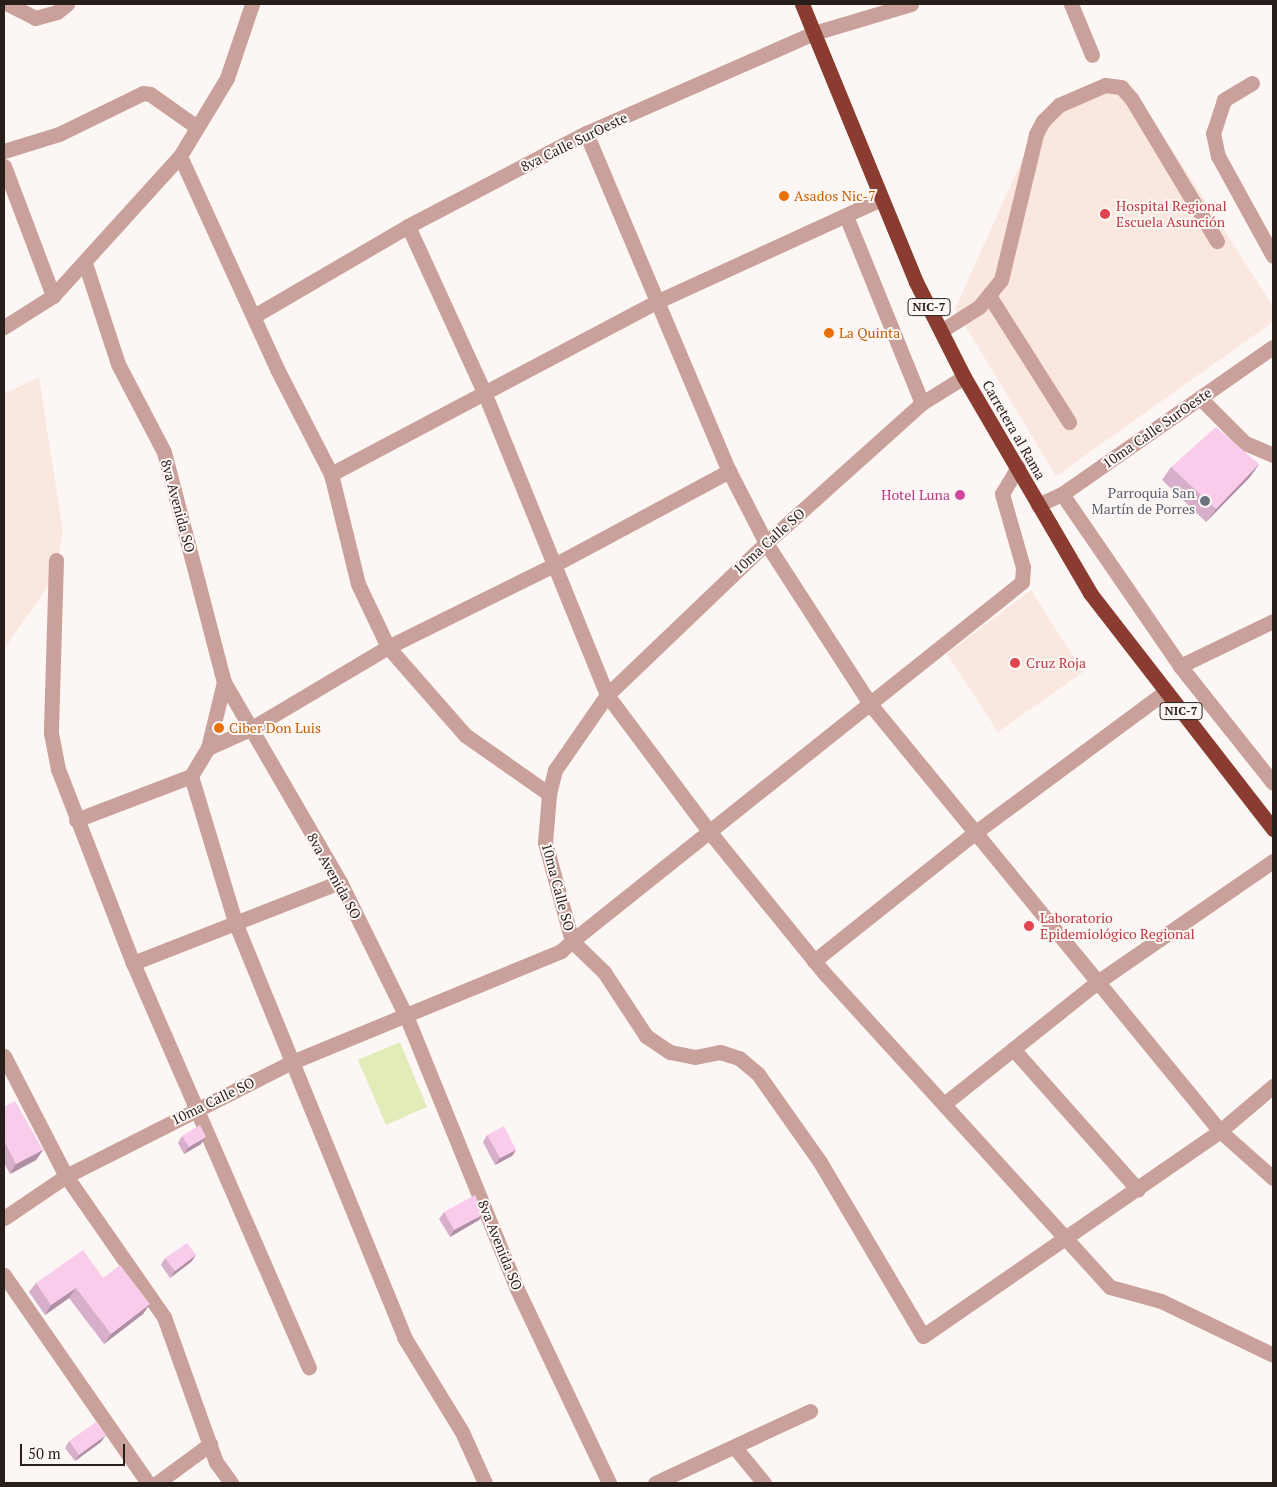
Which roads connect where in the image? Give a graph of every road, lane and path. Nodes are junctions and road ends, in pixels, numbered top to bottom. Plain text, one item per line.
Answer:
1 (8, 4) edge
2 (67, 4) edge
3 (252, 4) edge
4 (802, 4) edge
5 (910, 4) edge
6 (1071, 4) edge
7 (814, 33) junction
8 (1092, 55) dead end
9 (1252, 83) dead end
10 (197, 127) junction
11 (586, 133) junction
12 (4, 151) edge
13 (180, 156) junction
14 (4, 166) edge
15 (881, 199) junction
16 (846, 216) junction
17 (408, 226) junction
18 (1217, 241) dead end
19 (1273, 256) edge
20 (85, 263) junction
21 (53, 296) junction
22 (990, 297) junction
23 (656, 302) junction
24 (254, 316) junction
25 (4, 327) edge
26 (941, 330) junction
27 (1273, 347) edge
28 (964, 377) junction
29 (484, 392) junction
30 (1200, 398) junction
31 (922, 403) junction
32 (1069, 422) dead end
33 (1273, 455) edge
34 (1018, 468) junction
35 (729, 471) junction
36 (331, 474) junction
37 (1062, 494) junction
38 (1038, 505) junction
39 (766, 543) junction
40 (56, 560) dead end
41 (554, 565) junction
42 (1273, 621) edge
43 (388, 647) junction
44 (1180, 666) junction
45 (224, 682) junction
46 (1166, 691) junction
47 (607, 695) junction
48 (870, 704) junction
49 (250, 730) junction
50 (208, 748) junction
51 (191, 776) junction
52 (1273, 782) edge
53 (549, 794) junction
54 (76, 820) junction
55 (1273, 829) edge
56 (708, 830) junction
57 (973, 834) junction
58 (1273, 861) edge
59 (340, 882) junction
60 (234, 922) junction
61 (572, 941) junction
62 (814, 961) junction
63 (133, 963) junction
64 (1096, 983) junction
65 (407, 1018) junction
66 (1012, 1049) junction
67 (4, 1056) edge
68 (292, 1062) junction
69 (1273, 1086) edge
70 (944, 1104) junction
71 (199, 1106) junction
72 (1220, 1131) junction
73 (66, 1176) junction
74 (1273, 1178) edge
75 (1138, 1190) junction
76 (4, 1218) edge
77 (1066, 1242) junction
78 (4, 1275) edge
79 (1273, 1355) edge
80 (309, 1367) dead end
81 (810, 1411) dead end
82 (210, 1444) junction
83 (736, 1448) junction
84 (148, 1483) edge
85 (157, 1483) edge
86 (231, 1483) edge
87 (485, 1483) edge
88 (608, 1483) edge
89 (655, 1483) edge
90 (764, 1483) edge

1 - 2 street
3 - 10 street
4 - 7 highway, Carretera al Rama / NIC-7
5 - 7 street, 8va Calle SurOeste
6 - 8 street
7 - 11 street, 8va Calle SurOeste
7 - 15 highway, Carretera al Rama / NIC-7
9 - 19 street
10 - 12 street
10 - 13 street
11 - 17 street, 8va Calle SurOeste
11 - 23 street
13 - 20 street
13 - 24 street
14 - 21 street
15 - 16 street
15 - 26 highway, Carretera al Rama / NIC-7
16 - 23 street
16 - 31 street
17 - 24 street, 8va Calle SurOeste
17 - 29 street
18 - 22 street
20 - 21 street
20 - 45 street, 8va Avenida SO
21 - 25 street
22 - 26 street
22 - 32 street
23 - 29 street
23 - 35 street
24 - 36 street
26 - 28 highway, Carretera al Rama / NIC-7
27 - 30 street, 10ma Calle SurOeste
28 - 31 street, 10ma Calle SO
28 - 34 highway, Carretera al Rama / NIC-7
29 - 36 street
29 - 41 street
30 - 33 street
30 - 37 street, 10ma Calle SurOeste
31 - 39 street, 10ma Calle SO
34 - 38 highway, Carretera al Rama / NIC-7
34 - 48 street
35 - 39 street
35 - 41 street
36 - 43 street
37 - 38 street, 10ma Calle SurOeste
37 - 44 street
38 - 46 highway, Carretera al Rama / NIC-7
39 - 47 street, 10ma Calle SO
39 - 48 street
40 - 54 street
41 - 43 street
41 - 47 street
42 - 44 street
43 - 49 street
43 - 53 street
44 - 52 street
45 - 49 street, 8va Avenida SO
45 - 50 street
46 - 55 highway, Carretera al Rama / NIC-7
46 - 57 street
47 - 53 street, 10ma Calle SO
47 - 56 street
48 - 56 street
48 - 57 street
49 - 50 street
49 - 59 street, 8va Avenida SO
50 - 51 street
51 - 54 street
51 - 60 street
53 - 61 street, 10ma Calle SO
54 - 63 street
56 - 61 street
56 - 62 street
57 - 62 street
57 - 64 street
58 - 64 street
59 - 60 street
59 - 65 street, 8va Avenida SO
60 - 63 street
60 - 68 street
61 - 65 street, 10ma Calle SO
61 - 77 street
62 - 70 street
63 - 71 street
64 - 66 street
64 - 72 street
65 - 68 street, 10ma Calle SO
65 - 88 street, 8va Avenida SO
66 - 70 street
66 - 75 street
67 - 73 street
68 - 71 street, 10ma Calle SO
68 - 87 street
69 - 72 street
70 - 77 street
71 - 73 street, 10ma Calle SO
71 - 80 street
72 - 74 street
72 - 75 street
73 - 76 street, 10ma Calle SO
73 - 82 street
75 - 77 street
77 - 79 street
78 - 84 street
81 - 83 street
82 - 85 street
82 - 86 street
83 - 89 street
83 - 90 street

